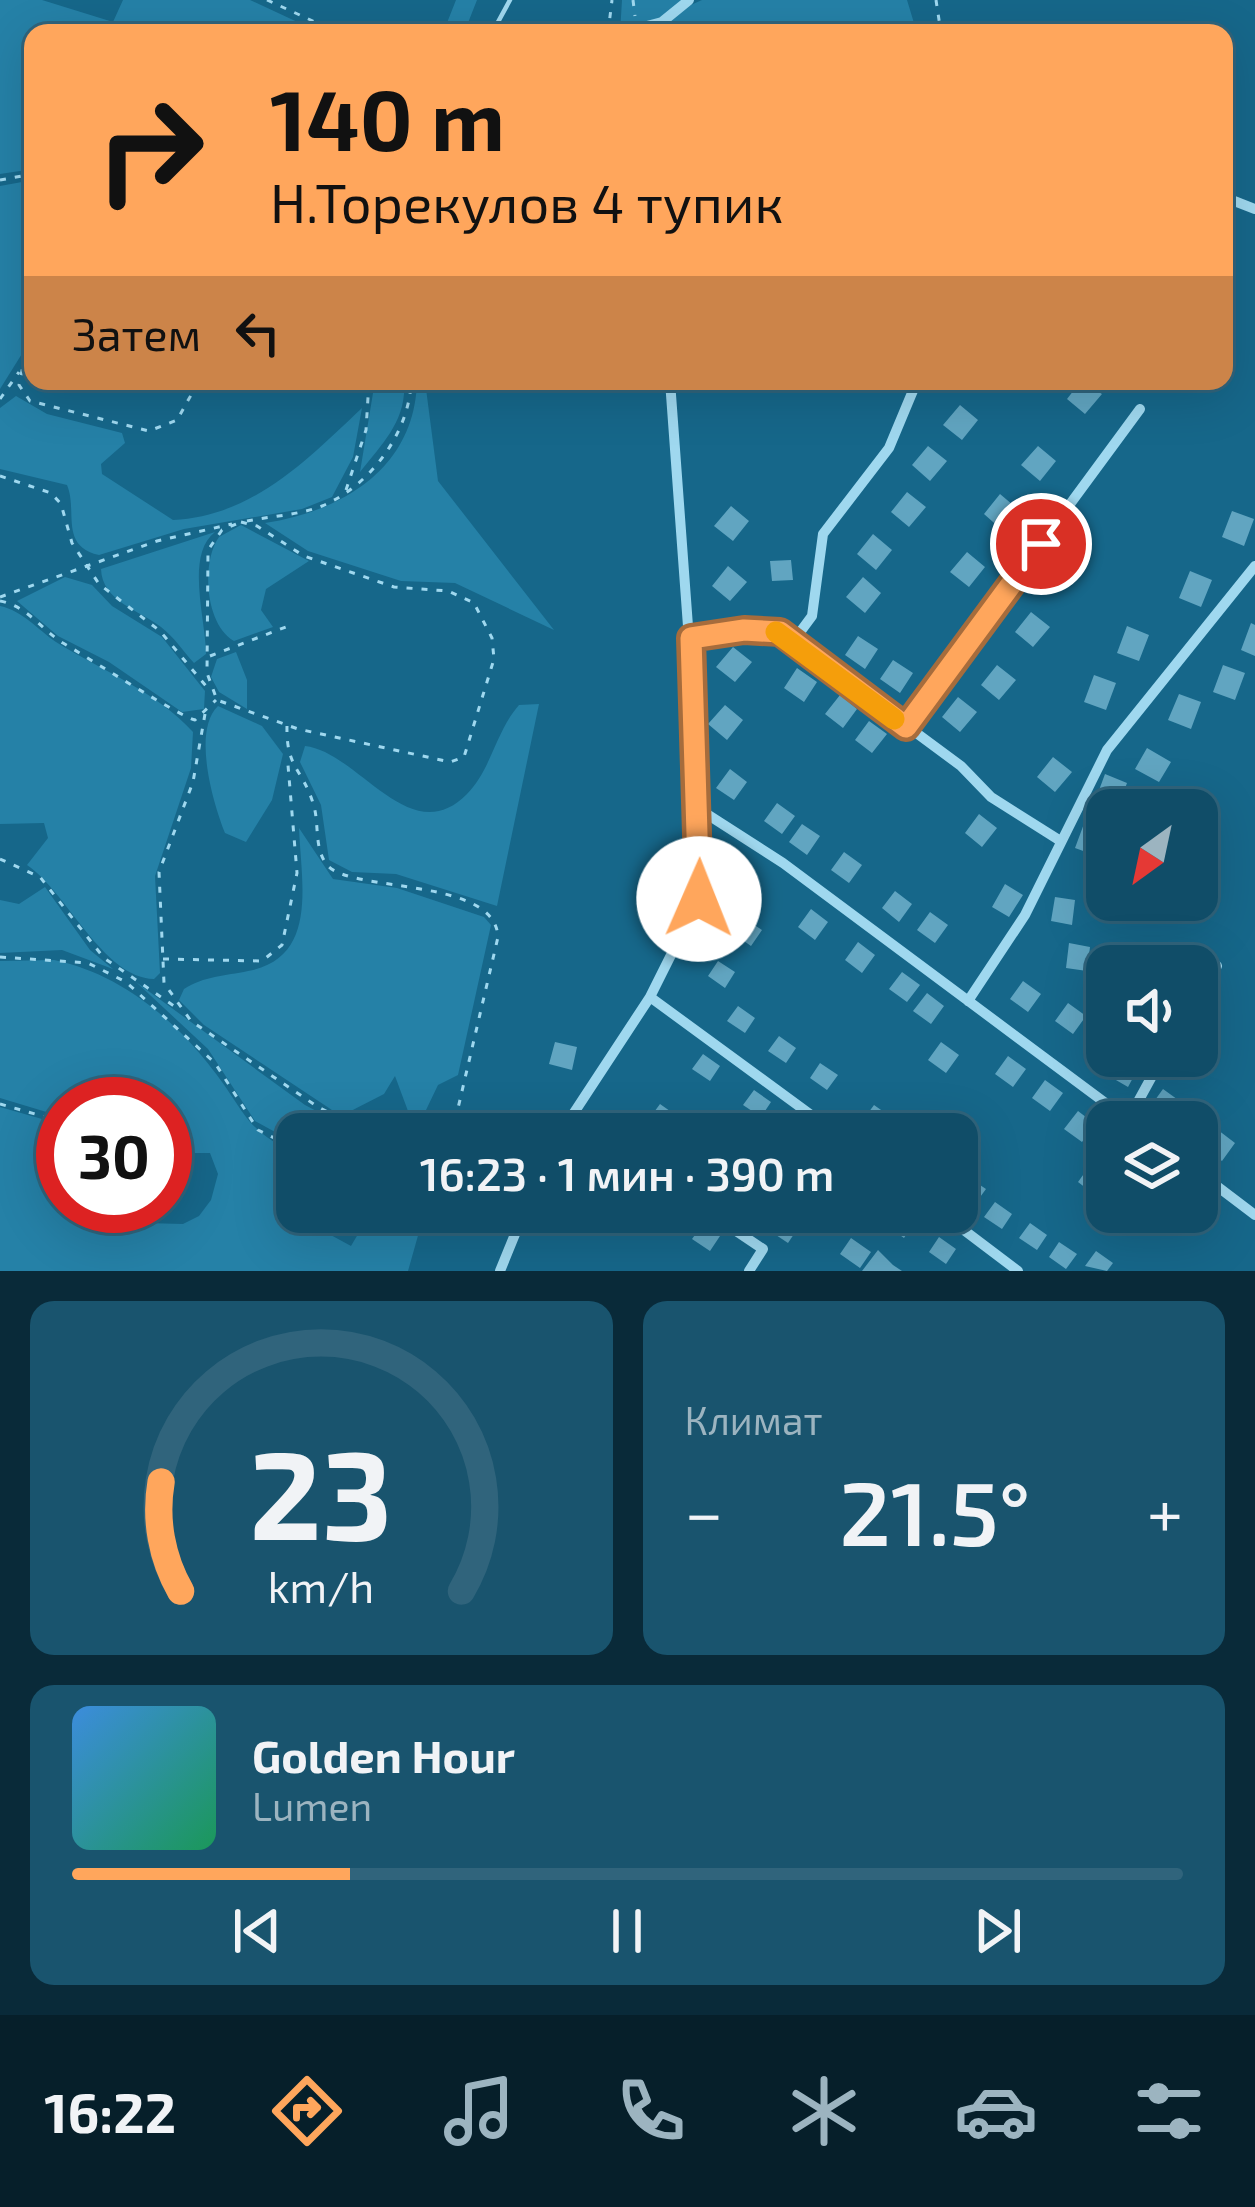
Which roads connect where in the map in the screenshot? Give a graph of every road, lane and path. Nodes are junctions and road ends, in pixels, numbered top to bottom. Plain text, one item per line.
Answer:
1 (267, 0) edge
2 (688, 0) edge
3 (319, 24) edge
4 (655, 24) edge
5 (23, 366) joint
6 (195, 390) edge
7 (368, 390) edge
8 (409, 390) edge
9 (670, 390) edge
10 (913, 390) edge
11 (0, 399) edge
12 (1140, 409) dead end
13 (0, 476) edge
14 (345, 493) junction
15 (241, 522) junction
16 (85, 565) junction
17 (1255, 566) edge
18 (0, 599) edge
19 (291, 625) dead end
20 (691, 638) junction
21 (792, 643) junction
22 (210, 656) junction
23 (217, 700) junction
24 (205, 712) junction
25 (287, 726) junction
26 (906, 727) junction
27 (287, 757) junction
28 (699, 809) junction
29 (1059, 840) junction
30 (0, 859) edge
31 (0, 957) edge
32 (162, 959) junction
33 (650, 997) junction
34 (968, 1001) junction
35 (180, 1011) junction
36 (1103, 1101) edge
37 (0, 1104) edge
38 (331, 1113) edge
39 (457, 1113) edge
40 (574, 1113) edge
41 (808, 1113) edge
42 (36, 1114) edge
43 (276, 1139) edge
44 (1218, 1185) edge
45 (1252, 1208) edge
46 (496, 1233) edge
47 (515, 1233) edge
48 (739, 1233) edge
49 (968, 1233) edge
50 (513, 1238) junction
51 (500, 1271) edge
52 (749, 1271) edge
53 (1018, 1271) edge

1 - 3 path
2 - 4 street
5 - 6 path
5 - 11 path
7 - 14 path
8 - 14 path
9 - 20 street
10 - 21 street
12 - 26 street
13 - 16 path
14 - 15 path
15 - 16 path
15 - 22 path
15 - 25 path
16 - 18 path
16 - 23 path
17 - 29 street
18 - 24 path
19 - 22 path
20 - 21 street
20 - 28 street
21 - 26 street
22 - 23 path
23 - 24 path
23 - 25 path
24 - 32 path
25 - 27 path
26 - 29 street
27 - 32 path
27 - 39 path
28 - 33 street
28 - 34 street
29 - 34 street
30 - 35 path
31 - 43 path
32 - 35 path
33 - 40 street
33 - 41 street
34 - 36 street
35 - 38 path
37 - 42 path
44 - 45 street
46 - 50 path
47 - 50 street
48 - 52 street
49 - 53 street
50 - 51 street

